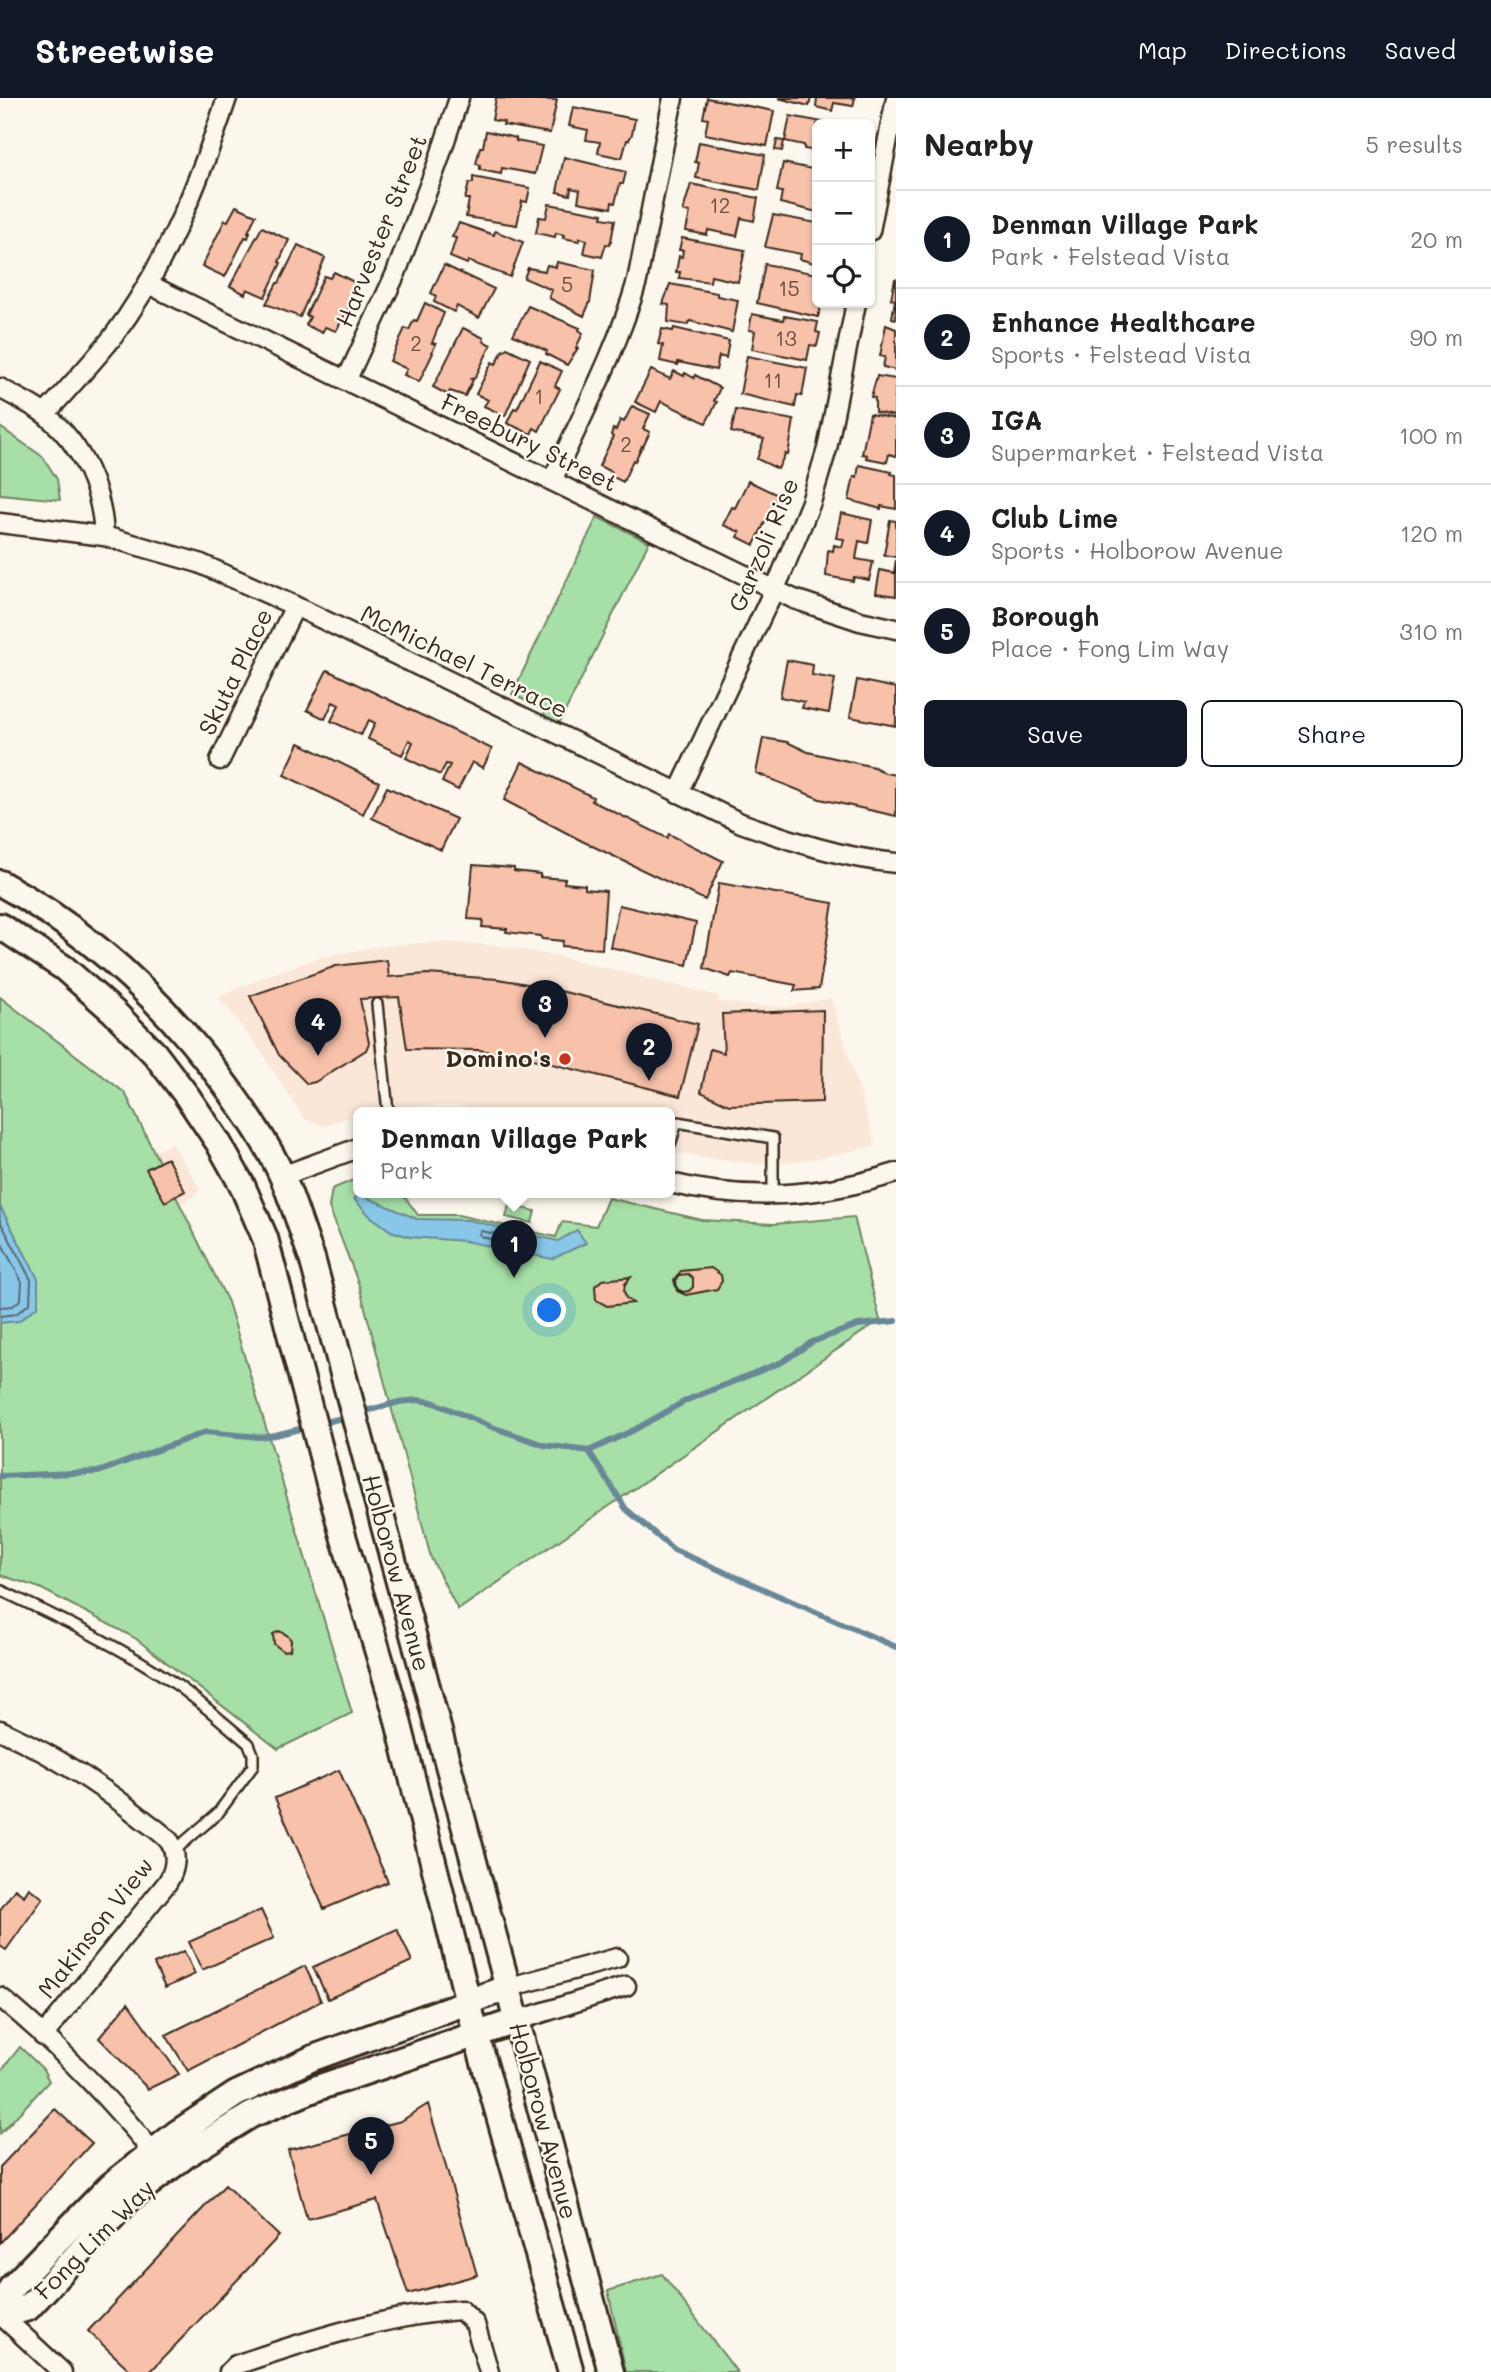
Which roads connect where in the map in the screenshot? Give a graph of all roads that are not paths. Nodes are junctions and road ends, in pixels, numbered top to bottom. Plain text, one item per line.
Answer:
1 (227, 98) edge
2 (458, 98) edge
3 (672, 98) edge
4 (896, 98) edge
5 (892, 141) edge
6 (875, 211) edge
7 (148, 284) junction
8 (855, 308) edge
9 (346, 381) junction
10 (0, 388) edge
11 (45, 414) junction
12 (552, 481) junction
13 (2, 524) edge
14 (104, 536) junction
15 (774, 590) junction
16 (295, 606) junction
17 (896, 629) edge
18 (220, 760) dead end
19 (678, 793) junction
20 (896, 863) edge
21 (0, 883) edge
22 (0, 926) edge
23 (377, 1004) dead end
24 (387, 1107) edge
25 (675, 1129) edge
26 (353, 1150) edge
27 (896, 1173) edge
28 (282, 1177) junction
29 (675, 1184) edge
30 (244, 1191) junction
31 (774, 1195) junction
32 (0, 1591) edge
33 (0, 1730) edge
34 (174, 1851) junction
35 (617, 1958) dead end
36 (626, 1986) dead end
37 (506, 1989) junction
38 (0, 1997) edge
39 (468, 2001) junction
40 (516, 2021) junction
41 (476, 2034) junction
42 (43, 2036) junction
43 (153, 2152) junction
44 (2, 2315) edge
45 (62, 2372) edge
46 (229, 2372) edge
47 (489, 2372) edge
48 (570, 2372) edge
49 (611, 2372) edge

1 - 7 street
2 - 9 street, Harvester Street
3 - 12 street
4 - 5 street
5 - 6 street
7 - 9 street, Freebury Street
7 - 11 street
8 - 15 street, Garzoli Rise
9 - 12 street, Freebury Street
10 - 11 street
11 - 14 street
12 - 15 street, Freebury Street
13 - 14 street, McMichael Terrace
14 - 16 street, McMichael Terrace
15 - 17 street, Freebury Street
15 - 19 street, Garzoli Rise
16 - 18 street, Skuta Place
16 - 19 street, McMichael Terrace
19 - 20 street, McMichael Terrace
21 - 28 main road, Holborow Avenue
22 - 30 main road, Holborow Avenue
23 - 24 lane
25 - 31 lane
26 - 28 street
27 - 31 street
28 - 30 main road
28 - 37 main road, Holborow Avenue
29 - 31 street
30 - 39 main road, Holborow Avenue
32 - 34 lane
33 - 34 street, Makinson View
34 - 42 street, Makinson View
35 - 37 street
36 - 40 street
37 - 39 main road, Fong Lim Way
37 - 40 main road, Holborow Avenue
38 - 42 street
39 - 41 main road, Holborow Avenue
39 - 43 main road, Fong Lim Way
40 - 41 main road, Fong Lim Way
40 - 49 main road, Holborow Avenue
41 - 43 main road, Fong Lim Way
41 - 48 main road, Holborow Avenue
42 - 43 street
44 - 45 street
46 - 47 street

